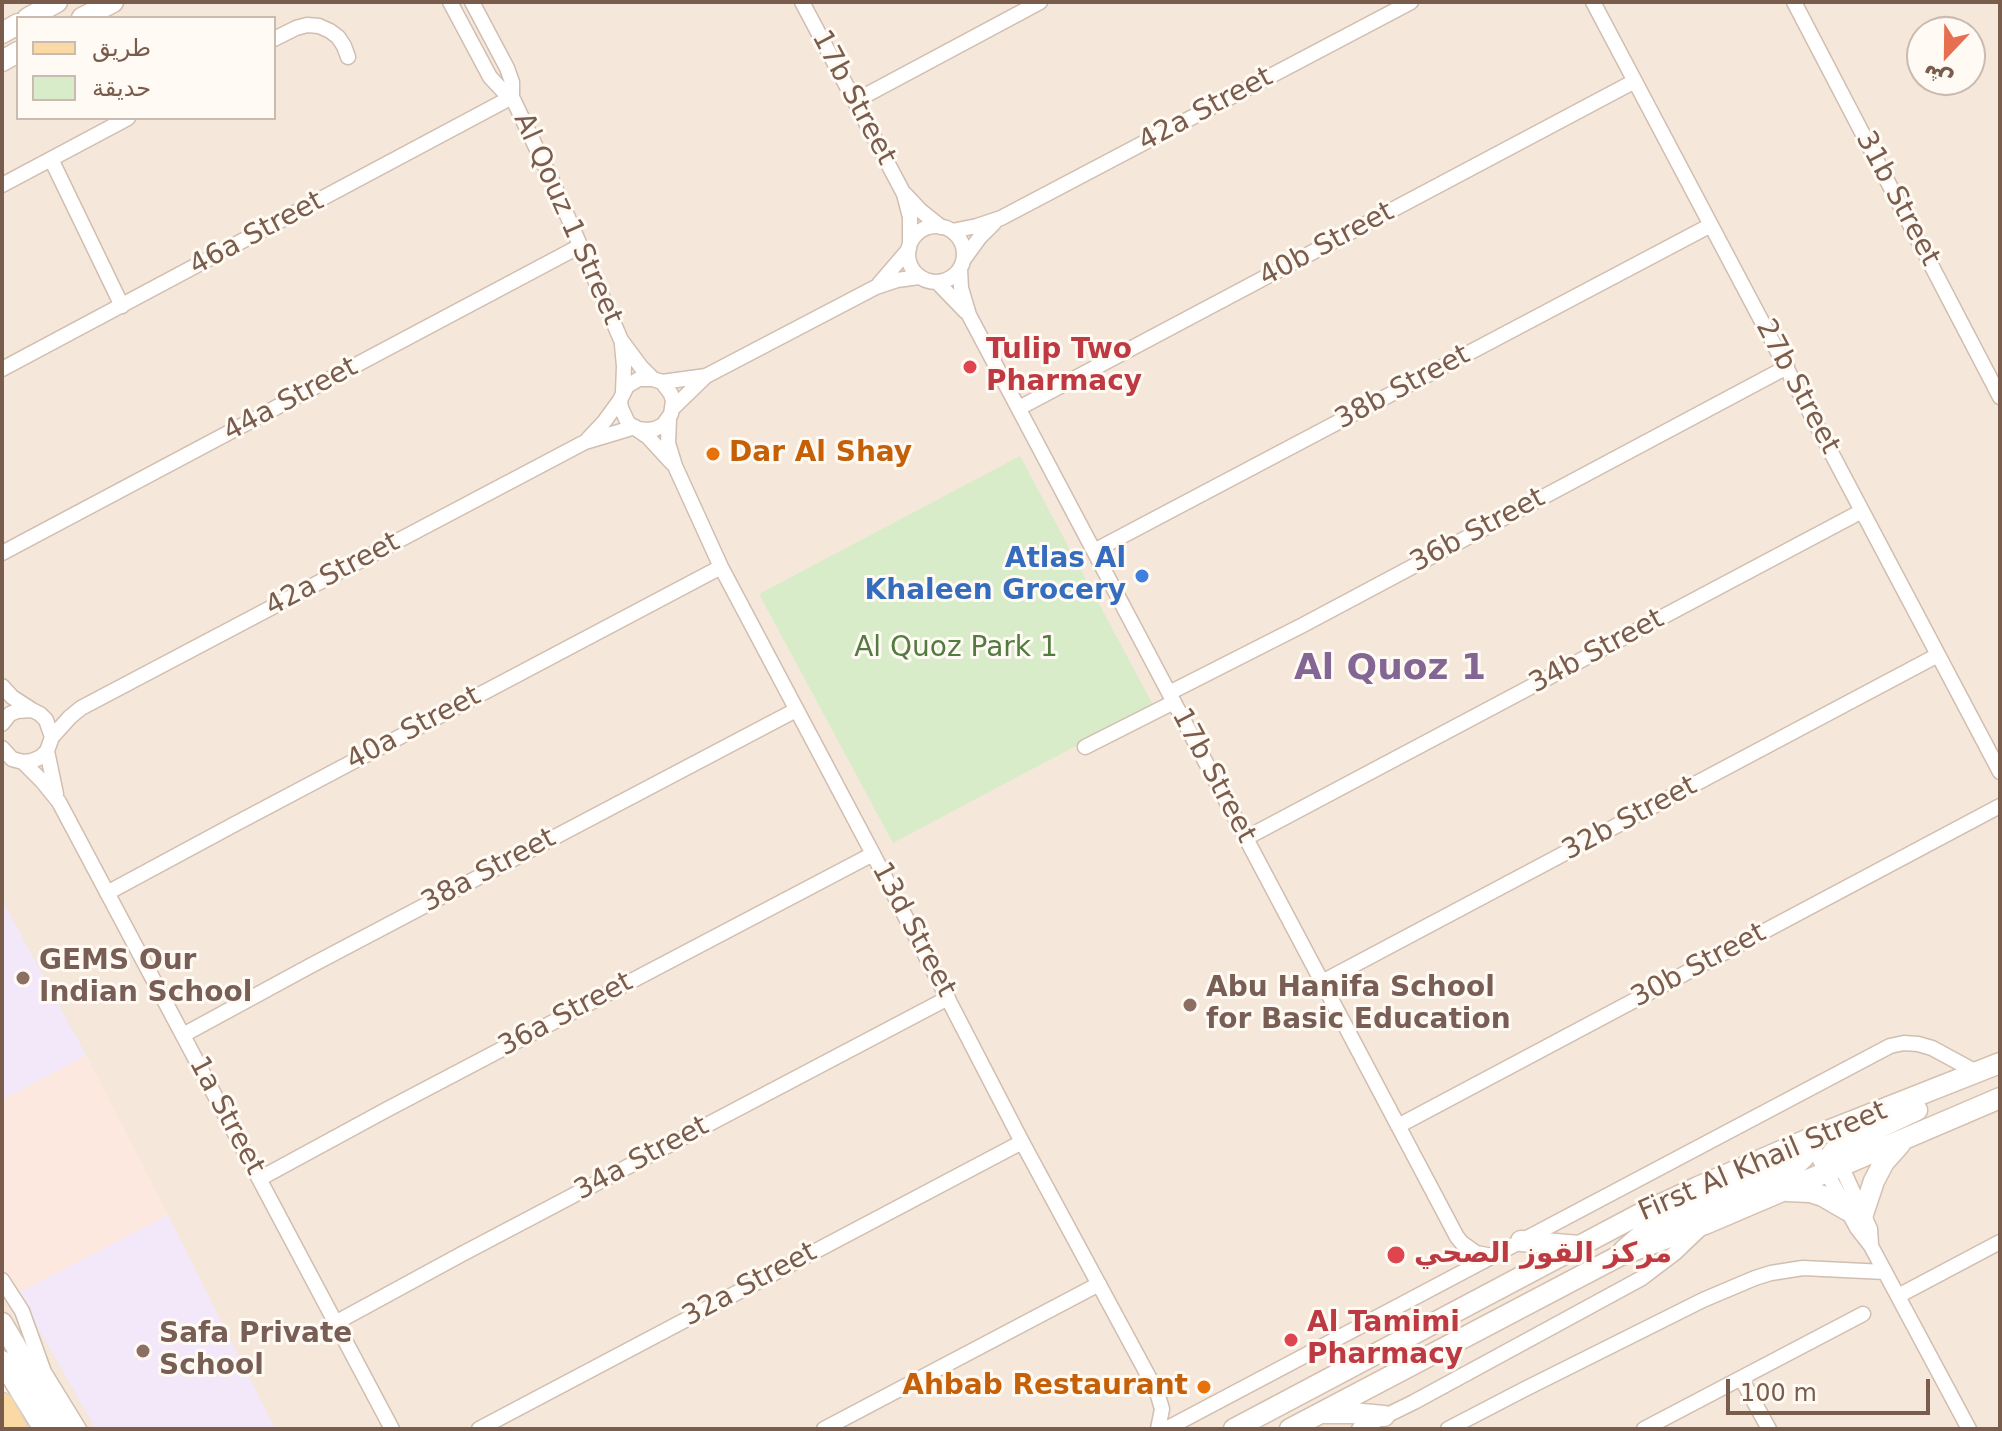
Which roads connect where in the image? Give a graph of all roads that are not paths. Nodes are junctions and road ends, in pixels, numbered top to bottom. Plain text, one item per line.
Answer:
1 (57, 2) edge
2 (113, 2) edge
3 (450, 2) edge
4 (472, 2) edge
5 (802, 2) edge
6 (1040, 2) edge
7 (1411, 2) edge
8 (1593, 2) edge
9 (1794, 2) edge
10 (32, 16) edge
11 (86, 16) edge
12 (276, 38) edge
13 (348, 57) dead end
14 (1635, 81) junction
15 (512, 97) junction
16 (855, 101) junction
17 (124, 120) edge
18 (51, 159) junction
19 (2, 185) edge
20 (904, 194) junction
21 (1001, 218) junction
22 (1711, 225) junction
23 (946, 229) junction
24 (580, 246) junction
25 (909, 246) junction
26 (962, 264) junction
27 (919, 277) junction
28 (937, 282) junction
29 (876, 287) junction
30 (122, 306) junction
31 (969, 315) junction
32 (621, 340) junction
33 (1787, 367) junction
34 (2, 369) edge
35 (1994, 371) edge
36 (706, 376) junction
37 (657, 380) junction
38 (622, 396) junction
39 (2000, 397) edge
40 (1019, 408) junction
41 (671, 414) junction
42 (636, 428) junction
43 (585, 442) junction
44 (675, 466) junction
45 (1862, 511) junction
46 (1094, 551) junction
47 (2, 553) edge
48 (721, 567) junction
49 (1938, 655) junction
50 (2, 686) edge
51 (1172, 698) junction
52 (81, 708) junction
53 (796, 710) junction
54 (36, 712) junction
55 (2, 724) edge
56 (50, 744) junction
57 (1085, 747) dead end
58 (10, 757) edge
59 (2000, 772) edge
60 (59, 802) junction
61 (2000, 806) edge
62 (1246, 838) junction
63 (873, 854) junction
64 (107, 893) junction
65 (1322, 982) junction
66 (948, 998) junction
67 (183, 1035) junction
68 (2000, 1063) edge
69 (1978, 1073) junction
70 (2000, 1098) edge
71 (1398, 1126) junction
72 (1902, 1141) junction
73 (1022, 1142) junction
74 (1827, 1153) junction
75 (259, 1179) junction
76 (1783, 1191) junction
77 (1855, 1212) junction
78 (1705, 1224) junction
79 (1457, 1237) junction
80 (1521, 1241) junction
81 (2000, 1242) edge
82 (1579, 1246) junction
83 (1493, 1256) junction
84 (1619, 1256) junction
85 (1885, 1272) junction
86 (1453, 1277) junction
87 (2, 1280) edge
88 (1099, 1284) junction
89 (1898, 1296) junction
90 (1863, 1314) dead end
91 (337, 1322) junction
92 (2, 1323) edge
93 (2, 1361) edge
94 (1741, 1378) junction
95 (1157, 1392) junction
96 (2, 1405) edge
97 (1319, 1413) junction
98 (1384, 1416) junction
99 (1190, 1417) junction
100 (15, 1429) edge
101 (44, 1429) edge
102 (65, 1429) edge
103 (79, 1429) edge
104 (392, 1429) edge
105 (479, 1429) edge
106 (824, 1429) edge
107 (1158, 1429) edge
108 (1166, 1429) edge
109 (1234, 1429) edge
110 (1290, 1429) edge
111 (1359, 1429) edge
112 (1448, 1429) edge
113 (1644, 1429) edge
114 (1769, 1429) edge
115 (1969, 1429) edge

1 - 10 main road
2 - 11 main road
3 - 15 street, Al Qouz 1 Street
4 - 15 street, Al Qouz 1 Street
5 - 16 street, 17b Street
6 - 16 street
7 - 21 street, 42a Street
8 - 14 street, 27b Street
9 - 35 street, 31b Street
12 - 13 street
14 - 22 street, 27b Street
14 - 40 street, 40b Street
15 - 24 street, Al Qouz 1 Street
15 - 30 street, 46a Street
16 - 20 street, 17b Street
17 - 18 street
18 - 19 street
18 - 30 street
20 - 23 street, 17b Street
20 - 25 street, 17b Street
21 - 23 street, 42a Street
21 - 26 street, 42a Street
22 - 33 street, 27b Street
22 - 46 street, 38b Street
23 - 25 street
23 - 26 street
24 - 32 street, Al Qouz 1 Street
24 - 47 street, 44a Street
25 - 27 street
25 - 29 street
26 - 28 street
26 - 31 street, 17b Street
27 - 28 street
27 - 29 street
28 - 31 street, 17b Street
29 - 36 street
30 - 34 street, 46a Street
31 - 40 street, 17b Street
32 - 37 street, Al Qouz 1 Street
32 - 38 street, Al Qouz 1 Street
33 - 45 street, 27b Street
33 - 51 street, 36b Street
35 - 39 street, 31b Street
36 - 37 street
36 - 41 street
37 - 38 street
37 - 41 street
38 - 42 street
38 - 43 street, 42a Street
40 - 46 street, 17b Street
41 - 42 street
41 - 44 street, 13d Street
42 - 43 street, 42a Street
42 - 44 street, 13d Street
43 - 52 street, 42a Street
44 - 48 street, 13d Street
45 - 49 street, 27b Street
45 - 62 street, 34b Street
46 - 51 street, 17b Street
48 - 53 street, 13d Street
48 - 64 street, 40a Street
49 - 59 street, 27b Street
49 - 65 street, 32b Street
50 - 54 street
51 - 57 street, 36b Street
51 - 62 street, 17b Street
52 - 54 street, 42a Street
52 - 56 street, 42a Street
53 - 63 street, 13d Street
53 - 67 street, 38a Street
54 - 55 street, 42a Street
54 - 56 street, 1a Street
56 - 58 street
56 - 60 street, 1a Street
58 - 60 street, 1a Street
60 - 64 street, 1a Street
61 - 71 street, 30b Street
62 - 65 street, 17b Street
63 - 66 street, 13d Street
63 - 75 street, 36a Street
64 - 67 street, 1a Street
65 - 71 street, 17b Street
66 - 73 street, 13d Street
66 - 91 street, 34a Street
67 - 75 street, 1a Street
68 - 69 main road, First Al Khail Street
69 - 74 main road, First Al Khail Street
69 - 80 street
70 - 72 main road, First Al Khail Street
71 - 79 street, 17b Street
72 - 74 main road, First Al Khail Street
72 - 77 main road
73 - 88 street, 13d Street
73 - 105 street, 32a Street
74 - 76 main road, First Al Khail Street
74 - 77 street
74 - 82 main road, First Al Khail Street
74 - 84 main road
75 - 91 street, 1a Street
76 - 77 main road
76 - 78 main road, First Al Khail Street
77 - 85 street
78 - 84 main road, First Al Khail Street
78 - 98 street
79 - 83 street
79 - 86 street
80 - 82 main road
80 - 83 street
81 - 89 street
82 - 109 main road, First Al Khail Street
83 - 86 street
84 - 97 main road, First Al Khail Street
85 - 89 street
85 - 112 street
86 - 99 street
87 - 103 street
88 - 95 street, 13d Street
88 - 106 street
89 - 115 street
90 - 94 street
91 - 104 street, 1a Street
92 - 102 main road
93 - 101 main road
94 - 113 street
94 - 114 street
95 - 99 street, 13d Street
95 - 107 street, 13d Street
96 - 100 main road
97 - 98 main road
97 - 110 main road, First Al Khail Street
98 - 111 street
99 - 108 street

